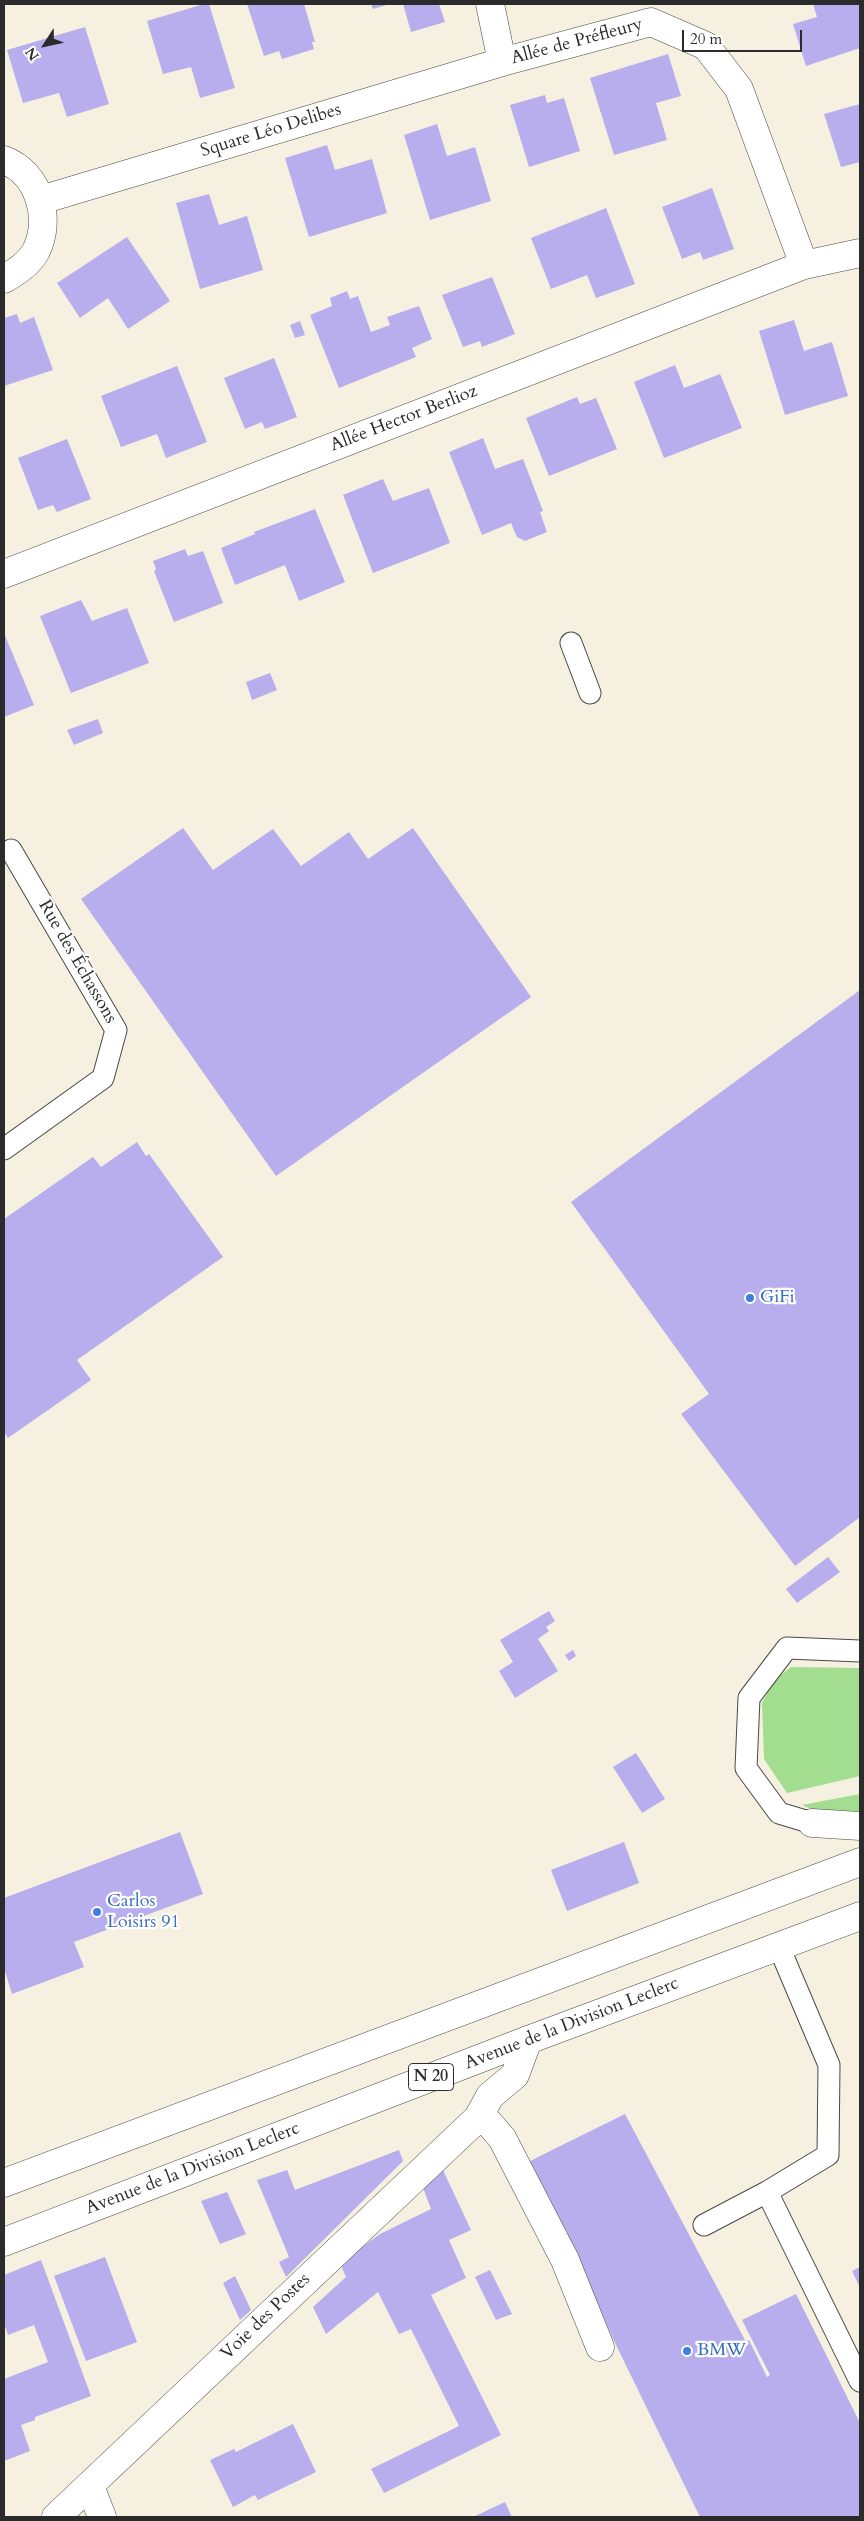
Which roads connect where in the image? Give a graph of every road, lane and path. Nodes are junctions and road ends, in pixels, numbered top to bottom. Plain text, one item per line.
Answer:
1 (490, 4) edge
2 (502, 62) junction
3 (4, 160) edge
4 (41, 200) junction
5 (860, 253) edge
6 (804, 265) junction
7 (4, 279) edge
8 (4, 574) edge
9 (571, 643) dead end
10 (590, 693) dead end
11 (11, 850) dead end
12 (4, 1149) edge
13 (860, 1651) edge
14 (812, 1823) joint
15 (860, 1826) edge
16 (860, 1862) edge
17 (860, 1916) edge
18 (779, 1947) junction
19 (528, 2040) junction
20 (478, 2118) junction
21 (4, 2183) edge
22 (767, 2192) junction
23 (704, 2225) dead end
24 (4, 2242) edge
25 (600, 2348) dead end
26 (860, 2381) edge
27 (90, 2486) junction
28 (56, 2517) edge
29 (102, 2517) edge

1 - 2 street, Allée de Préfleury
2 - 4 street, Square Léo Delibes
2 - 6 street, Allée de Préfleury
3 - 4 street
4 - 7 street
5 - 6 street, Allée Hector Berlioz
6 - 8 street, Allée Hector Berlioz
9 - 10 lane
11 - 12 lane, Rue des Échassons
13 - 14 lane
14 - 15 street
16 - 21 street
17 - 18 street, Avenue de la Division Leclerc / N 20
18 - 19 street, Avenue de la Division Leclerc / N 20
18 - 22 lane
19 - 20 street, Voie des Postes
19 - 24 street, Avenue de la Division Leclerc / N 20
20 - 25 street
20 - 27 street, Voie des Postes
22 - 23 lane
22 - 26 lane
27 - 28 street, Voie des Postes
27 - 29 street

